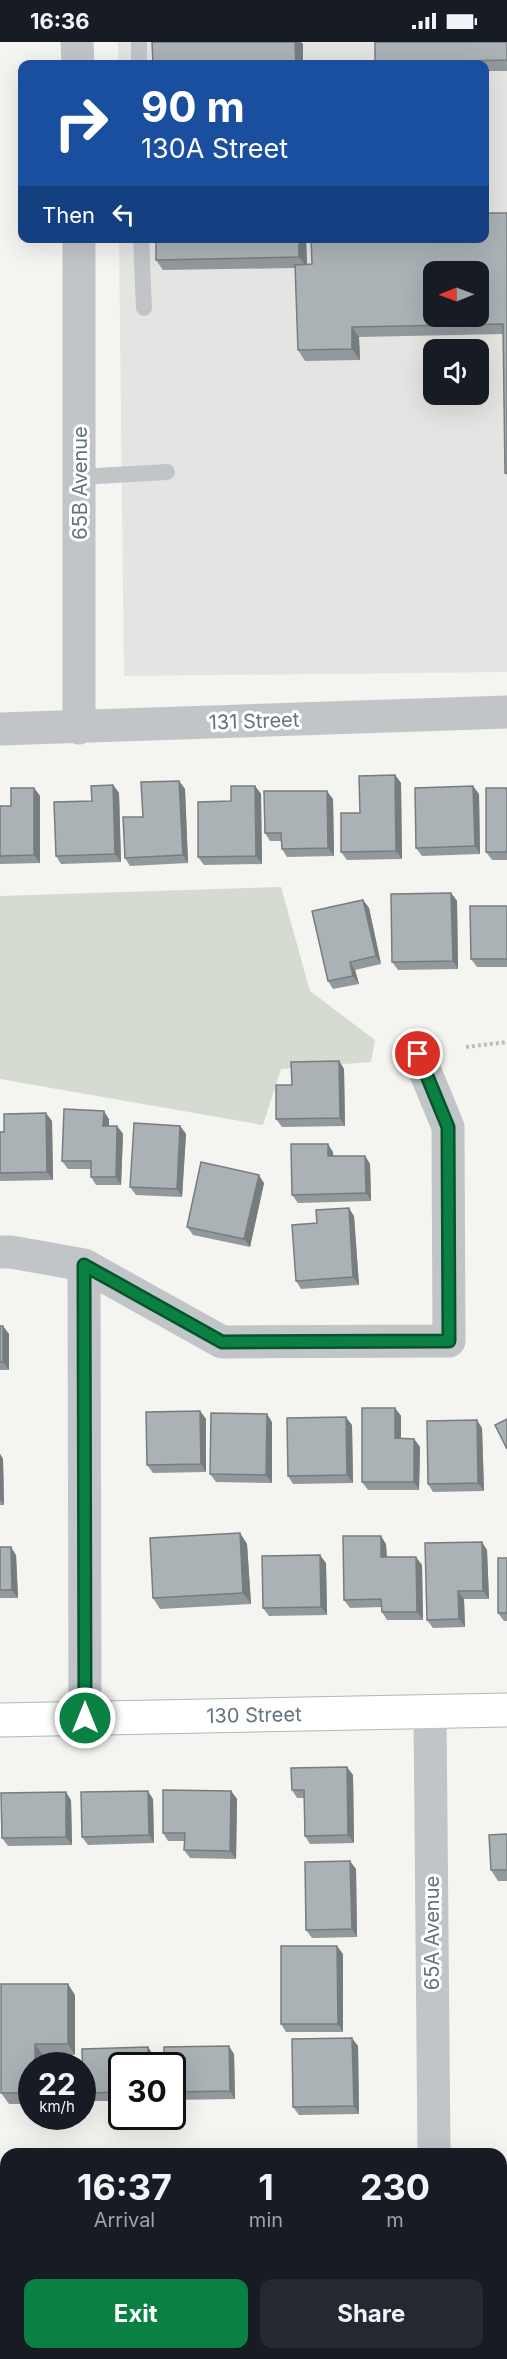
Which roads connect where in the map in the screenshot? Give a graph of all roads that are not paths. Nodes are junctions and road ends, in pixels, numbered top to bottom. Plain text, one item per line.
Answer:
1 (78, 42) edge
2 (139, 42) edge
3 (78, 60) edge
4 (139, 60) edge
5 (79, 243) edge
6 (141, 243) edge
7 (144, 308) dead end
8 (167, 472) dead end
9 (80, 477) junction
10 (507, 712) edge
11 (79, 728) junction
12 (0, 729) edge
13 (418, 1054) dead end
14 (0, 1252) edge
15 (84, 1265) junction
16 (507, 1710) edge
17 (430, 1712) junction
18 (85, 1718) junction
19 (0, 1720) edge
20 (434, 2148) edge

1 - 3 street
2 - 4 lane
5 - 9 street, 65B Avenue
6 - 7 lane
8 - 9 lane
9 - 11 street, 65B Avenue
10 - 11 street, 131 Street
11 - 12 street, 131 Street
13 - 15 street
14 - 15 street
15 - 18 street
16 - 17 street, 130 Street
17 - 18 street, 130 Street
17 - 20 street, 65A Avenue
18 - 19 street, 130 Street

